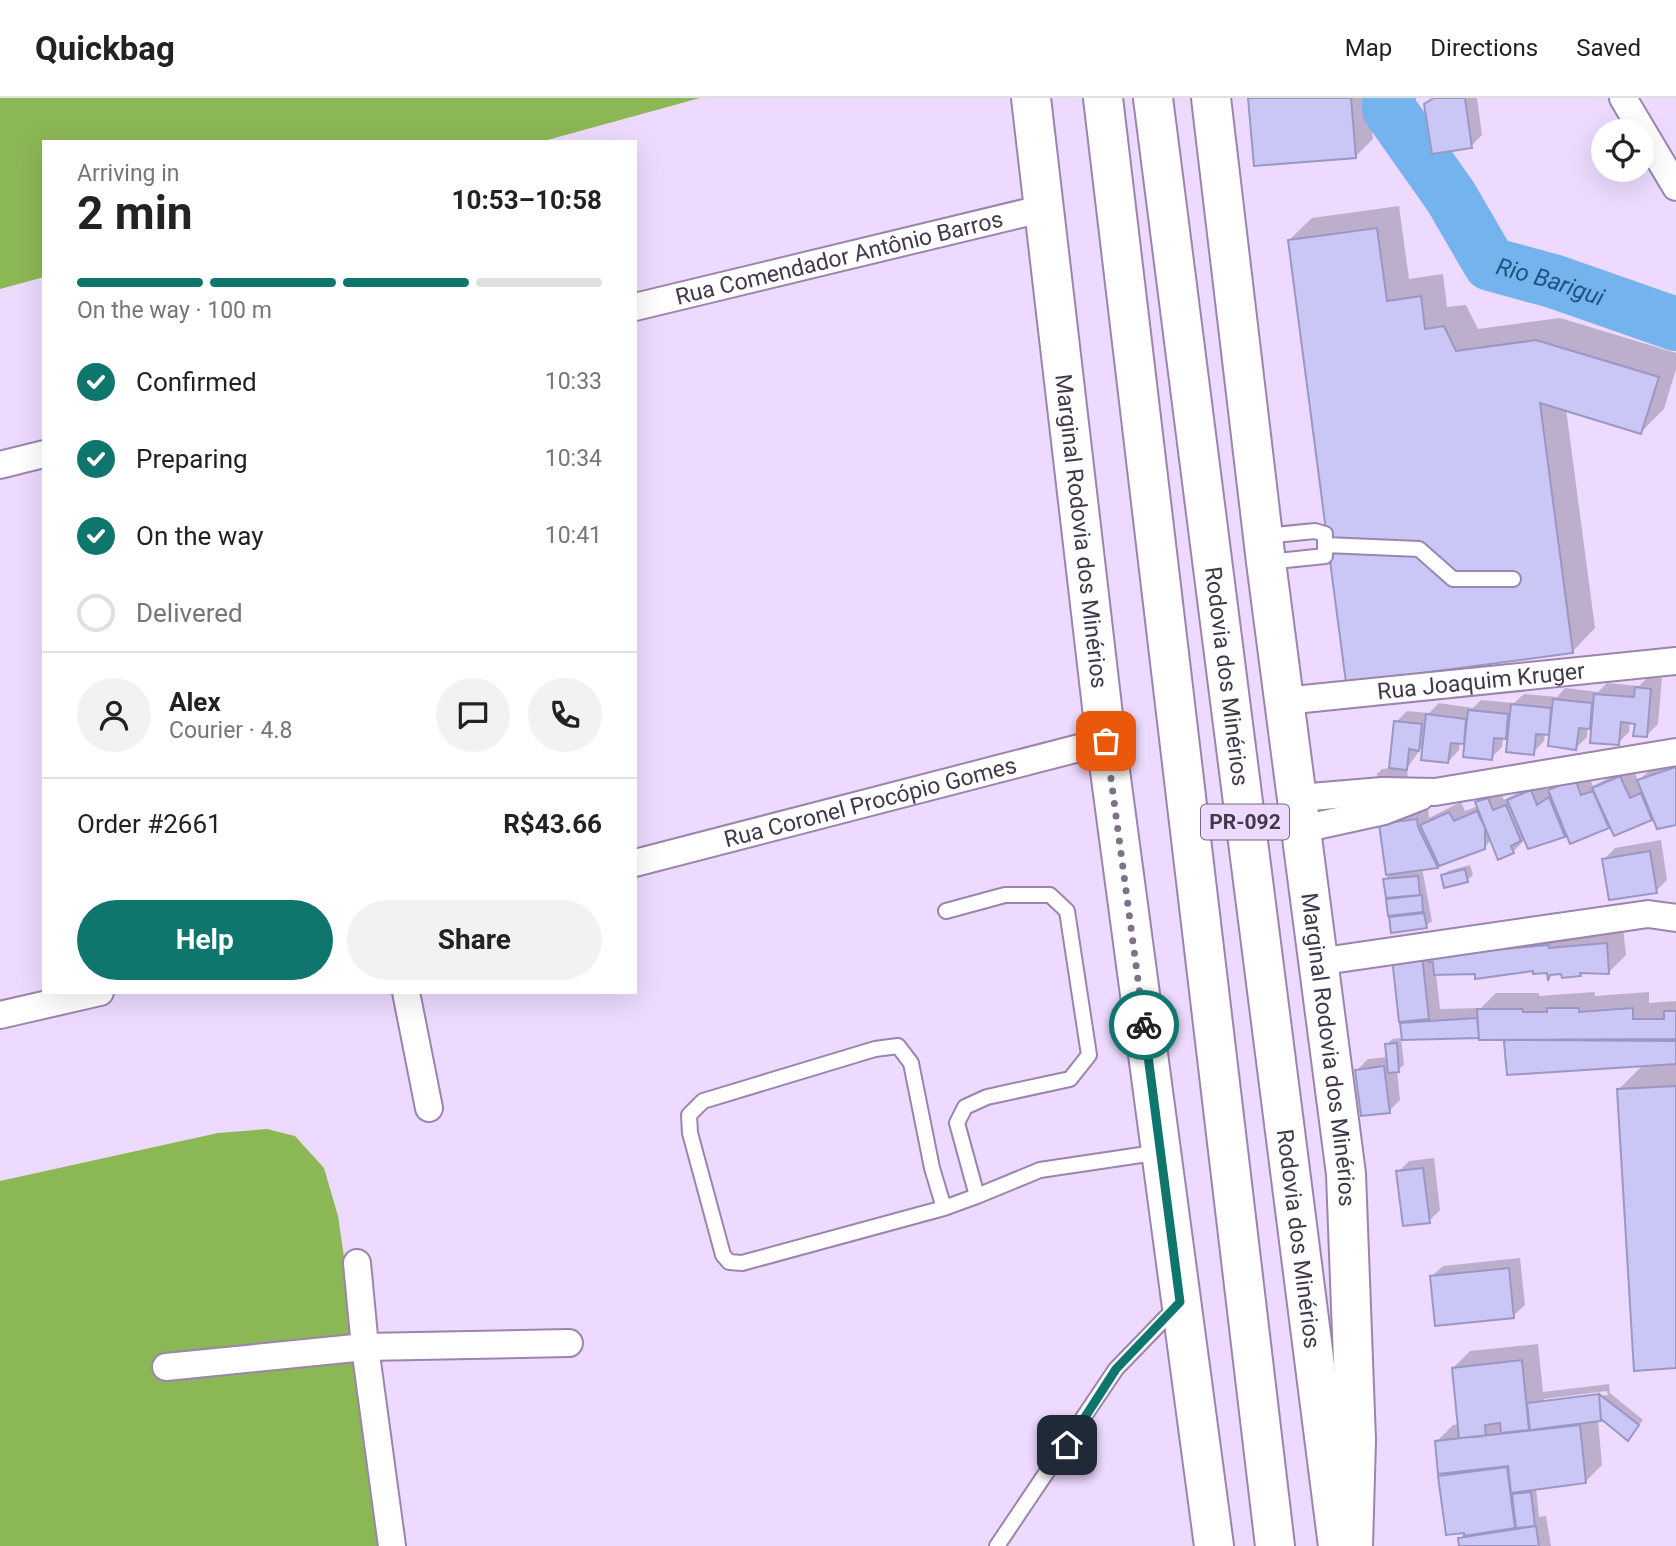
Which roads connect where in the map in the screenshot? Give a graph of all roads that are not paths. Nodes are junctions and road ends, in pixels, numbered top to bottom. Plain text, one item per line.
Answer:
1 (1031, 98) edge
2 (1103, 98) edge
3 (1153, 98) edge
4 (1211, 98) edge
5 (1623, 98) edge
6 (1676, 187) edge
7 (1045, 208) junction
8 (637, 307) edge
9 (42, 454) edge
10 (0, 465) edge
11 (1326, 545) junction
12 (1265, 549) junction
13 (1513, 579) dead end
14 (1676, 662) edge
15 (1284, 701) junction
16 (1106, 741) junction
17 (1676, 752) edge
18 (1301, 814) junction
19 (637, 862) edge
20 (946, 911) dead end
21 (1676, 918) edge
22 (1317, 962) junction
23 (91, 994) edge
24 (407, 994) edge
25 (0, 1015) edge
26 (429, 1108) dead end
27 (1161, 1152) junction
28 (977, 1196) junction
29 (944, 1208) junction
30 (357, 1263) dead end
31 (1180, 1302) junction
32 (569, 1343) dead end
33 (365, 1347) junction
34 (166, 1367) dead end
35 (392, 1546) edge
36 (997, 1546) edge
37 (1214, 1546) edge
38 (1275, 1546) edge
39 (1338, 1546) edge
40 (1353, 1546) edge

1 - 7 main road, Marginal Rodovia dos Minérios
2 - 38 main road, PR-092
3 - 39 main road, Rodovia dos Minérios / PR-092
4 - 12 main road, Marginal Rodovia dos Minérios
5 - 6 street
7 - 8 street, Rua Comendador Antônio Barros
7 - 16 main road, Marginal Rodovia dos Minérios
9 - 10 street
11 - 12 lane
11 - 12 lane
11 - 13 lane
12 - 15 main road, Marginal Rodovia dos Minérios
14 - 15 street, Rua Joaquim Kruger
15 - 18 main road, Marginal Rodovia dos Minérios
16 - 19 street, Rua Coronel Procópio Gomes
16 - 27 main road, Marginal Rodovia dos Minérios
17 - 18 street
18 - 22 main road, Marginal Rodovia dos Minérios
20 - 28 lane
21 - 22 street
22 - 40 main road, Marginal Rodovia dos Minérios
23 - 25 street
24 - 26 street
27 - 28 lane
27 - 31 main road, Marginal Rodovia dos Minérios
28 - 29 lane
29 - 29 lane
30 - 33 street
31 - 36 lane
31 - 37 main road, Marginal Rodovia dos Minérios
32 - 33 street
33 - 34 street
33 - 35 street

